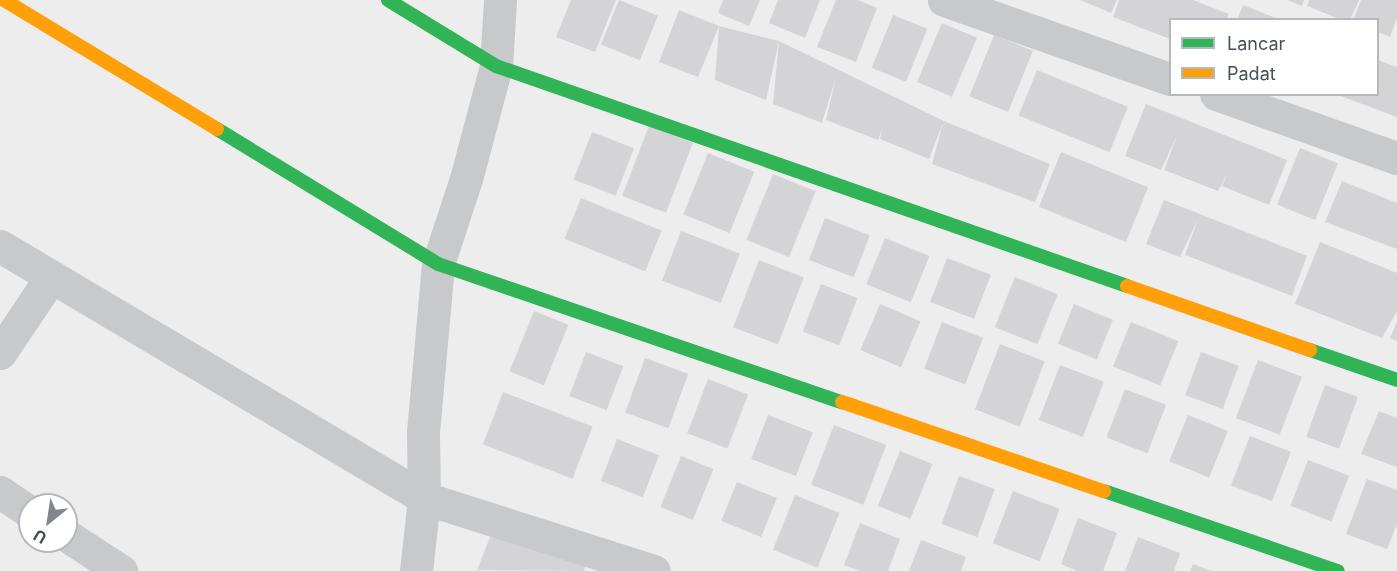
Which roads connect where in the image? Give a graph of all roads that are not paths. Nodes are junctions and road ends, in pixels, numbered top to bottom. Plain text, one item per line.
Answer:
1 (4, 0) edge
2 (388, 0) edge
3 (500, 0) edge
4 (944, 0) edge
5 (496, 66) junction
6 (1169, 79) edge
7 (1222, 96) edge
8 (1397, 158) edge
9 (0, 246) edge
10 (438, 264) junction
11 (51, 277) junction
12 (0, 353) edge
13 (1397, 380) edge
14 (0, 492) edge
15 (424, 498) junction
16 (18, 504) edge
17 (78, 543) edge
18 (121, 571) edge
19 (416, 571) edge
20 (654, 571) edge
21 (1338, 571) edge

1 - 10 street
2 - 5 street
3 - 5 street
4 - 6 street
5 - 10 street
5 - 13 street
7 - 8 street
9 - 11 street
10 - 15 street
10 - 21 street
11 - 12 street
11 - 15 street
14 - 16 street
15 - 19 street
15 - 20 street
17 - 18 street

